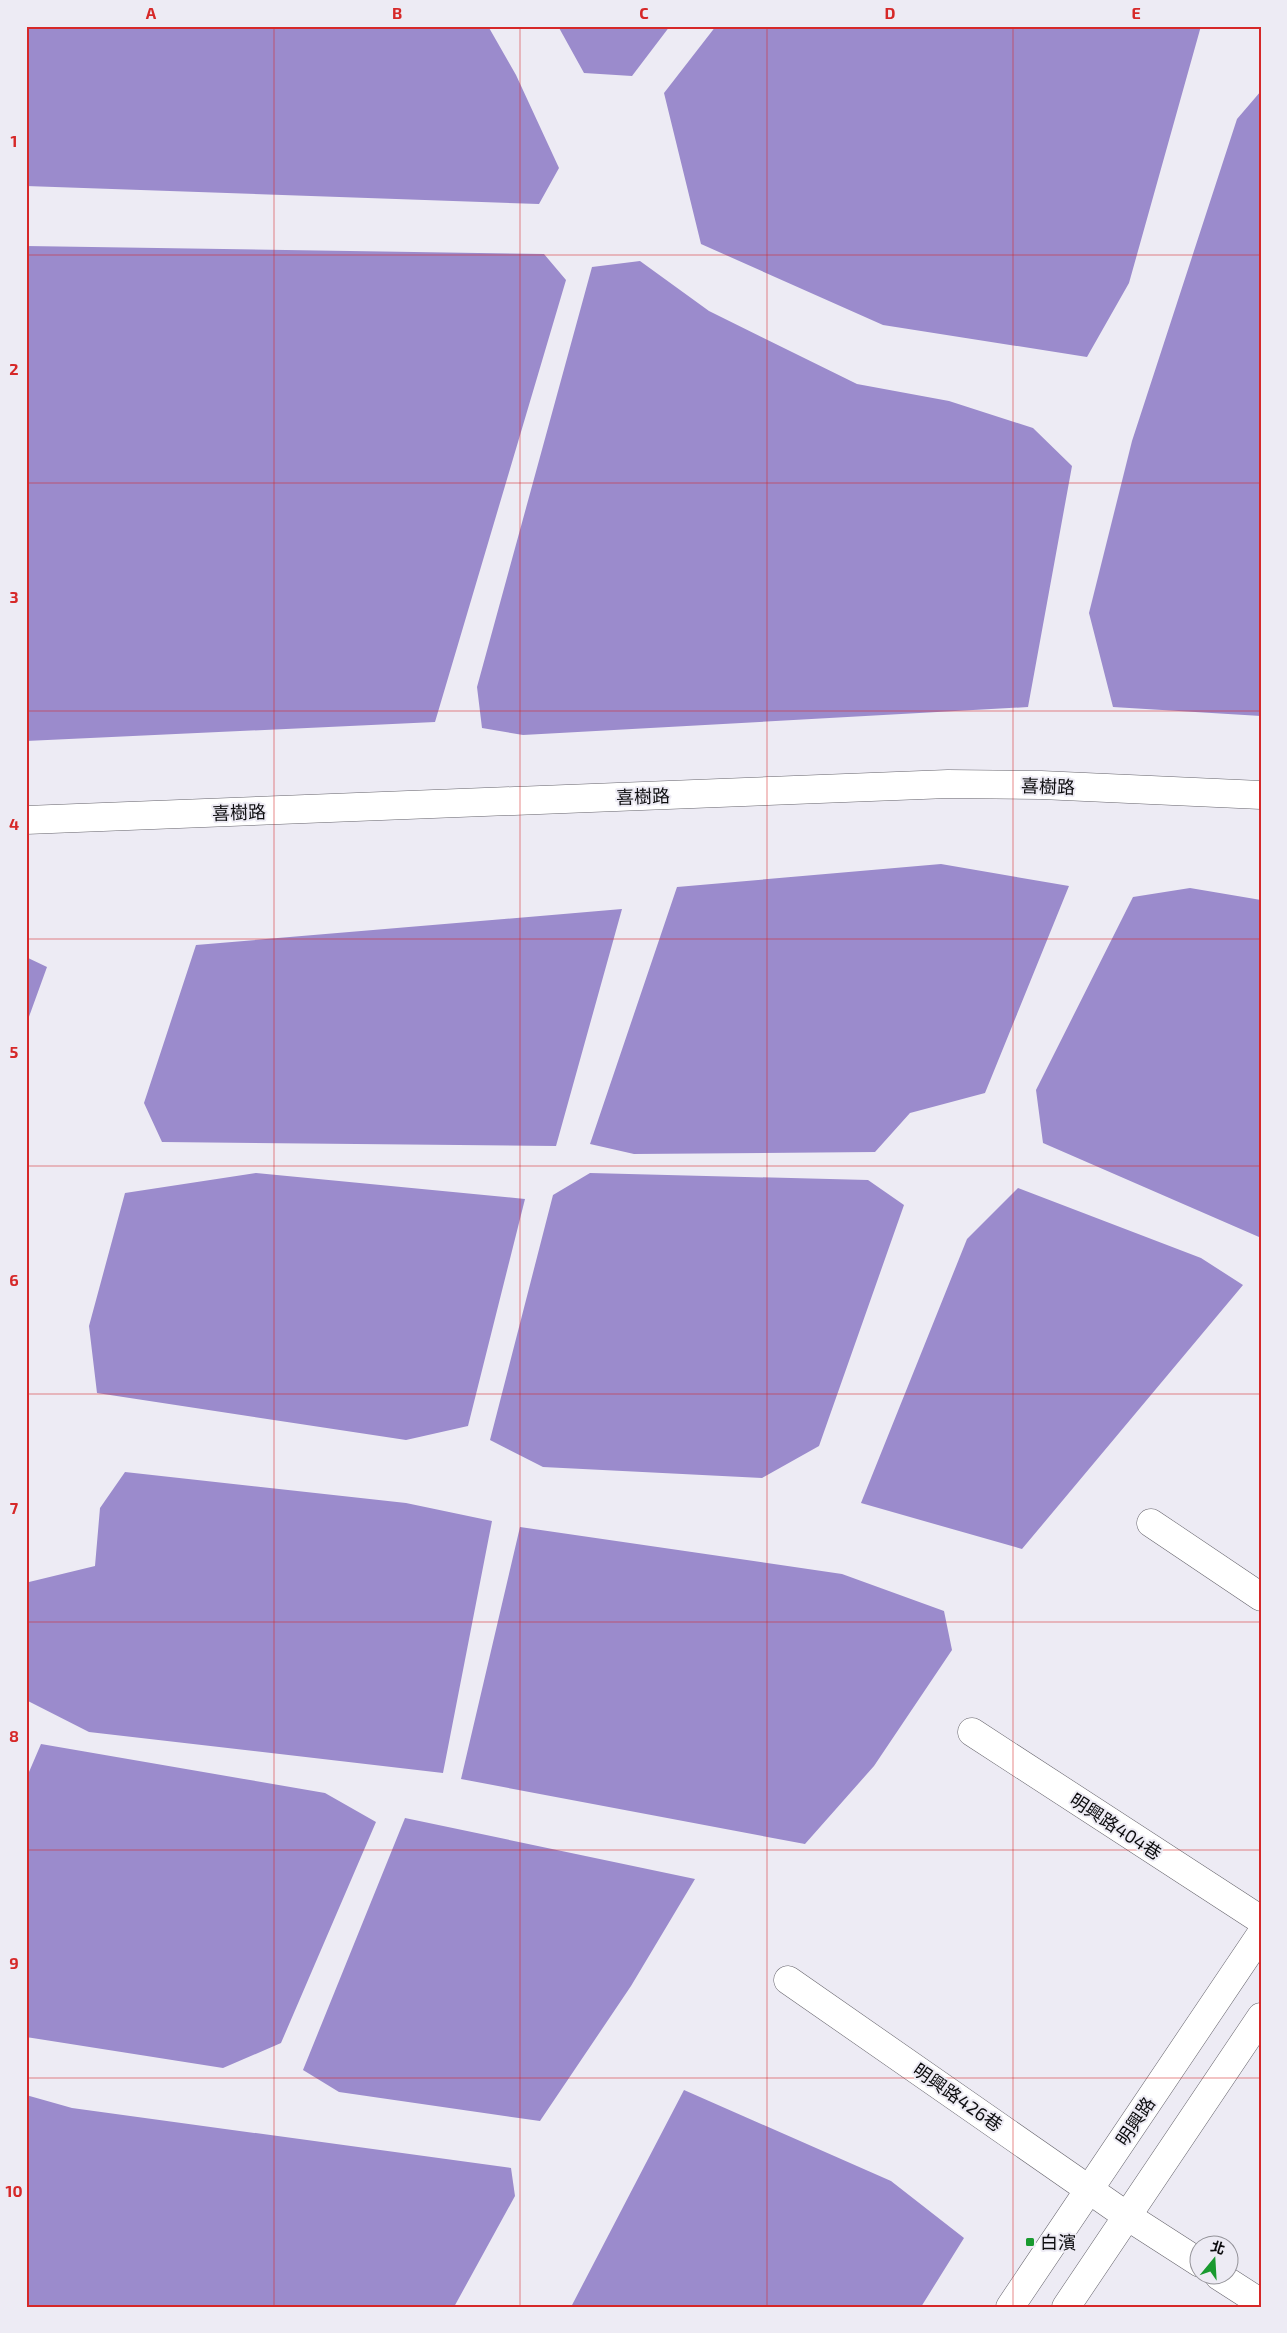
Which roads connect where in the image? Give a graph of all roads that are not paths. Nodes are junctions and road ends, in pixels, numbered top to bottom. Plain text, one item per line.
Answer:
1 (1261, 795) edge
2 (26, 820) edge
3 (1151, 1523) dead end
4 (1261, 1597) edge
5 (972, 1732) dead end
6 (1261, 1920) edge
7 (1261, 1934) edge
8 (788, 1980) dead end
9 (1261, 2017) edge
10 (1090, 2188) junction
11 (1127, 2216) junction
12 (1190, 2257) edge
13 (1235, 2286) edge
14 (1261, 2303) edge
15 (1010, 2307) edge
16 (1066, 2307) edge

1 - 2 street, 喜樹路
3 - 4 street
5 - 6 street, 明興路404巷
7 - 10 street, 明興路
8 - 10 street, 明興路426巷
9 - 11 street
10 - 11 street, 明興路426巷
10 - 15 street, 明興路
11 - 12 street, 明興路426巷
11 - 16 street
13 - 14 street

